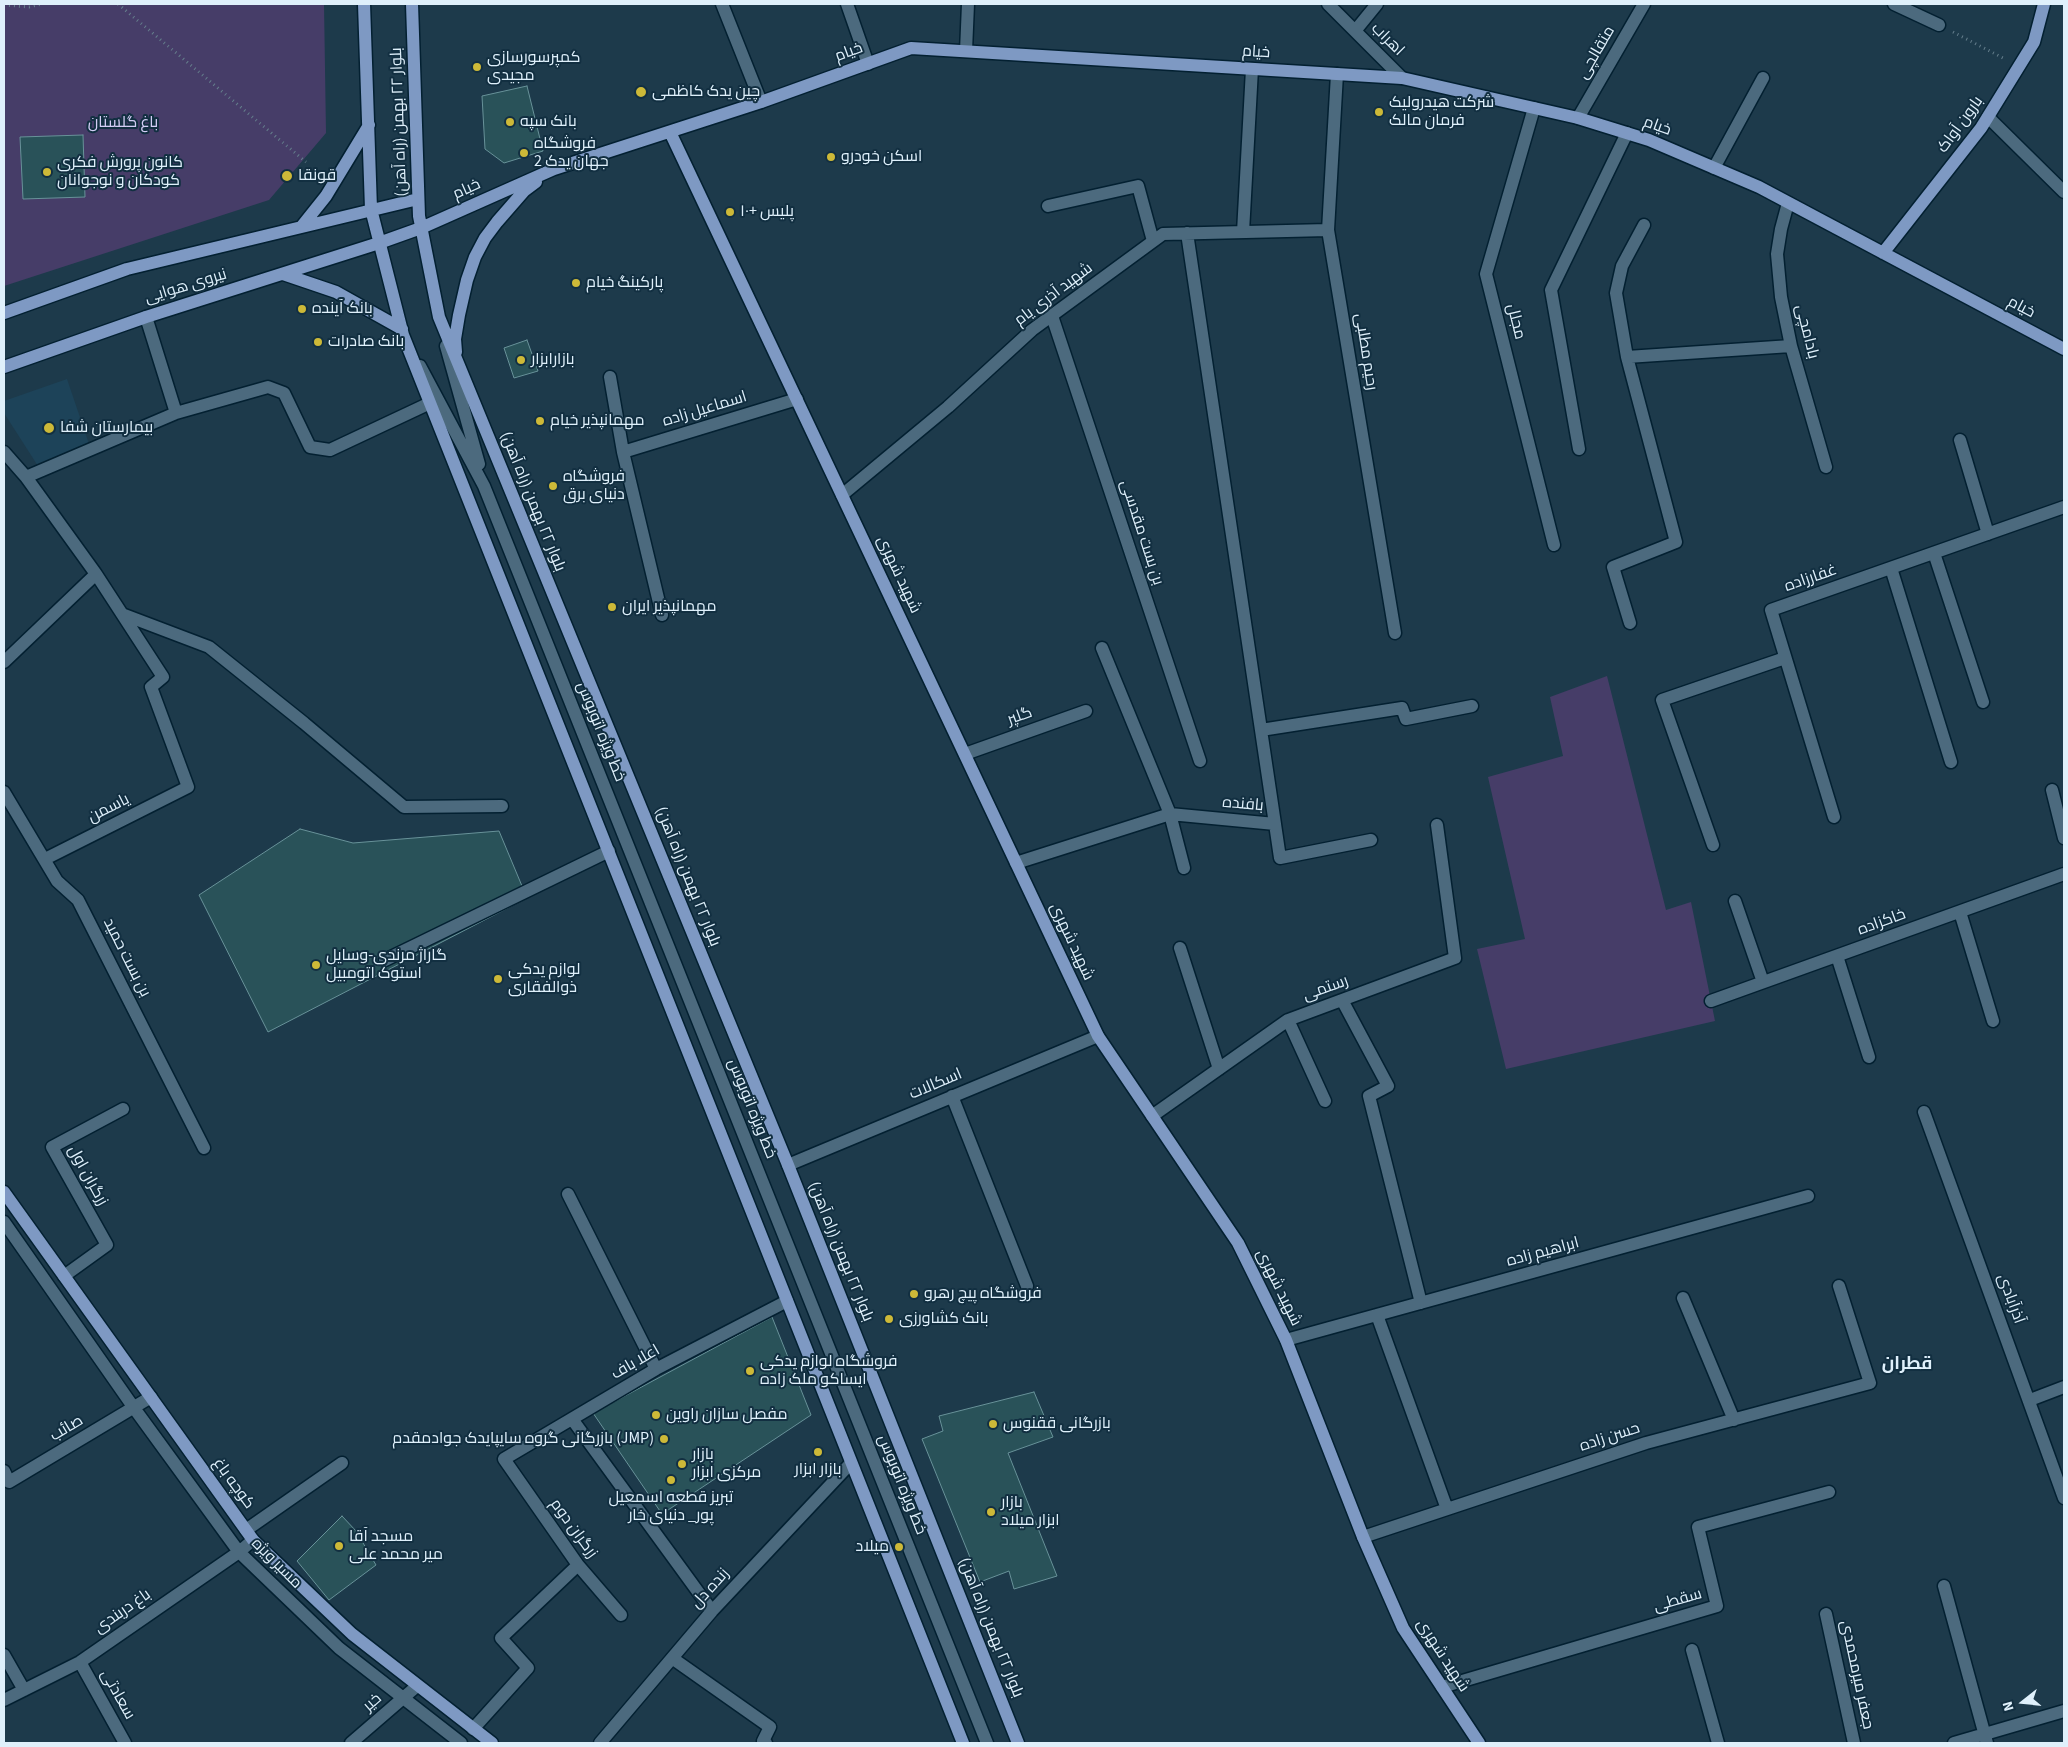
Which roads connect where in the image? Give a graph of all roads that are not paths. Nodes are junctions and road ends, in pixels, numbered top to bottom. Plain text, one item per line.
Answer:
1 (364, 4) edge
2 (412, 4) edge
3 (722, 4) edge
4 (847, 4) edge
5 (968, 4) edge
6 (1328, 4) edge
7 (1377, 4) edge
8 (1644, 4) edge
9 (1894, 4) edge
10 (2044, 4) edge
11 (1939, 25) road end
12 (1355, 31) junction
13 (966, 52) junction
14 (868, 64) junction
15 (1252, 69) junction
16 (1337, 74) junction
17 (1402, 78) junction
18 (1763, 78) dead end
19 (761, 102) junction
20 (1534, 108) junction
21 (1988, 117) junction
22 (1578, 118) junction
23 (369, 125) junction
24 (670, 132) junction
25 (1627, 133) junction
26 (1714, 168) junction
27 (554, 169) junction
28 (2064, 192) edge
29 (418, 198) junction
30 (1788, 203) junction
31 (1048, 206) dead end
32 (371, 209) junction
33 (1644, 225) dead end
34 (302, 226) junction
35 (421, 228) junction
36 (1328, 230) junction
37 (1243, 232) junction
38 (1187, 233) junction
39 (1153, 241) junction
40 (379, 243) junction
41 (1882, 253) junction
42 (283, 274) junction
43 (4, 313) edge
44 (146, 316) junction
45 (1052, 316) junction
46 (439, 317) junction
47 (403, 332) junction
48 (1792, 346) junction
49 (2064, 349) edge
50 (1627, 357) junction
51 (457, 362) junction
52 (4, 367) edge
53 (610, 377) dead end
54 (797, 399) junction
55 (430, 403) junction
56 (176, 413) junction
57 (1960, 440) dead end
58 (1579, 449) dead end
59 (4, 452) edge
60 (623, 452) junction
61 (1826, 467) dead end
62 (26, 477) junction
63 (484, 486) junction
64 (842, 495) junction
65 (2064, 507) edge
66 (1988, 534) junction
67 (1554, 545) dead end
68 (1934, 553) junction
69 (1891, 568) junction
70 (96, 574) junction
71 (122, 614) junction
72 (662, 615) dead end
73 (1630, 623) dead end
74 (1395, 633) dead end
75 (1102, 648) dead end
76 (1785, 658) junction
77 (4, 662) edge
78 (1983, 702) dead end
79 (1472, 706) dead end
80 (1086, 711) dead end
81 (1261, 730) junction
82 (965, 754) junction
83 (1200, 761) dead end
84 (1951, 762) dead end
85 (2052, 790) dead end
86 (4, 792) edge
87 (502, 806) dead end
88 (1170, 814) junction
89 (1834, 817) dead end
90 (1275, 824) junction
91 (1437, 826) dead end
92 (2064, 838) edge
93 (1371, 840) dead end
94 (1713, 845) dead end
95 (609, 851) junction
96 (44, 859) junction
97 (1016, 863) junction
98 (1184, 868) dead end
99 (2064, 874) edge
100 (1735, 901) dead end
101 (1960, 912) junction
102 (1180, 948) dead end
103 (1837, 956) junction
104 (384, 960) dead end
105 (1763, 982) junction
106 (1342, 1000) junction
107 (1711, 1001) dead end
108 (1288, 1020) junction
109 (1993, 1021) dead end
110 (1098, 1036) junction
111 (1869, 1057) dead end
112 (1219, 1069) junction
113 (952, 1096) junction
114 (1324, 1101) dead end
115 (123, 1109) dead end
116 (1924, 1112) dead end
117 (1152, 1116) junction
118 (204, 1148) dead end
119 (788, 1165) junction
120 (4, 1192) edge
121 (568, 1194) dead end
122 (1808, 1196) dead end
123 (4, 1222) edge
124 (64, 1276) junction
125 (1027, 1286) dead end
126 (1839, 1286) dead end
127 (1683, 1298) dead end
128 (787, 1301) junction
129 (1421, 1303) junction
130 (1378, 1315) junction
131 (1286, 1340) junction
132 (656, 1369) junction
133 (2064, 1387) edge
134 (151, 1397) junction
135 (2030, 1400) junction
136 (134, 1408) junction
137 (572, 1419) junction
138 (1734, 1420) junction
139 (504, 1459) joint
140 (342, 1462) dead end
141 (852, 1462) junction
142 (4, 1471) edge
143 (1828, 1492) dead end
144 (2064, 1498) edge
145 (1447, 1510) junction
146 (250, 1535) junction
147 (1363, 1537) junction
148 (239, 1552) junction
149 (578, 1565) junction
150 (1944, 1586) dead end
151 (712, 1611) junction
152 (1826, 1614) dead end
153 (621, 1615) dead end
154 (1692, 1650) dead end
155 (4, 1654) edge
156 (672, 1658) junction
157 (80, 1662) junction
158 (417, 1686) junction
159 (1442, 1687) junction
160 (24, 1690) junction
161 (403, 1698) junction
162 (4, 1700) edge
163 (2064, 1711) edge
164 (473, 1729) junction
165 (1986, 1739) edge
166 (126, 1743) edge
167 (351, 1743) edge
168 (461, 1743) edge
169 (492, 1743) edge
170 (600, 1743) edge
171 (766, 1743) edge
172 (963, 1743) edge
173 (987, 1743) edge
174 (1018, 1743) edge
175 (1479, 1743) edge
176 (1718, 1743) edge
177 (1854, 1743) edge
178 (1954, 1743) edge

1 - 23 main road, بلوار ۲۲ بهمن (راه آهن)
2 - 29 main road, بلوار ۲۲ بهمن (راه آهن)
3 - 19 street
4 - 14 street
5 - 13 street
6 - 12 street, اهراب
7 - 12 street
8 - 22 street, متقالچی
9 - 11 street
10 - 21 main road, بارون آواک
12 - 17 street, اهراب
13 - 14 main road, خیام
13 - 15 main road, خیام
14 - 19 main road, خیام
15 - 16 main road, خیام
15 - 37 street
16 - 17 main road, خیام
16 - 36 street, رحیم مطلبی
17 - 20 main road, خیام
18 - 26 street
19 - 24 main road, خیام
20 - 22 main road, خیام
20 - 67 street, مجلل
21 - 28 street
21 - 41 main road, بارون آواک
22 - 25 main road, خیام
23 - 32 main road, بلوار ۲۲ بهمن (راه آهن)
23 - 34 main road
24 - 27 main road, خیام
24 - 54 main road, شهید شهری
25 - 26 main road, خیام
25 - 58 street
26 - 30 main road, خیام
27 - 35 main road, خیام
27 - 51 main road
29 - 32 main road, نیروی هوایی
29 - 35 main road, بلوار ۲۲ بهمن (راه آهن)
30 - 41 main road, خیام
30 - 48 street, بادامچی
31 - 39 street
32 - 34 main road, نیروی هوایی
32 - 40 main road, بلوار ۲۲ بهمن (راه آهن)
33 - 50 street
34 - 43 main road, نیروی هوایی
35 - 40 main road, خیام
35 - 46 main road, بلوار ۲۲ بهمن (راه آهن)
36 - 37 street, شهید آذری یام
36 - 74 street, رحیم مطلبی
37 - 38 street, شهید آذری یام
38 - 39 street, شهید آذری یام
38 - 81 street
39 - 45 street, شهید آذری یام
40 - 42 main road, نیروی هوایی
40 - 47 main road
41 - 49 main road, خیام
42 - 44 main road, نیروی هوایی
42 - 47 main road
44 - 52 main road, نیروی هوایی
44 - 56 street
45 - 64 street, شهید آذری یام
45 - 83 street, بن بست مقدسی
46 - 51 main road, بلوار ۲۲ بهمن (راه آهن)
46 - 63 street
47 - 55 main road
47 - 63 street
48 - 50 street
48 - 61 street, بادامچی
50 - 73 street
51 - 119 main road, بلوار ۲۲ بهمن (راه آهن)
53 - 60 street
54 - 60 street, اسماعیل زاده
54 - 64 main road, شهید شهری
55 - 56 street
55 - 95 main road
56 - 62 street
57 - 66 street
59 - 62 street
60 - 72 street
62 - 70 street
63 - 173 street, خط ویژه اتوبوس
64 - 82 main road, شهید شهری
65 - 66 street, غفارزاده
66 - 68 street, غفارزاده
68 - 69 street, غفارزاده
68 - 78 street
69 - 76 street, غفارزاده
69 - 84 street
70 - 71 street
70 - 77 street
71 - 87 street
71 - 96 street, یاسمن
75 - 88 street
76 - 89 street, غفارزاده
76 - 94 street
79 - 81 street
80 - 82 street, گلپر
81 - 90 street
82 - 97 main road, شهید شهری
85 - 92 street
86 - 96 street, بن بست حمید
88 - 90 street, بافنده
88 - 97 street, بافنده
88 - 98 street
90 - 93 street, بافنده
91 - 106 street, رستمی
95 - 104 street
95 - 128 main road
96 - 118 street, بن بست حمید
97 - 110 main road, شهید شهری
99 - 101 street, خاکزاده
100 - 105 street
101 - 103 street, خاکزاده
101 - 109 street
102 - 112 street
103 - 105 street, خاکزاده
103 - 111 street
105 - 107 street, خاکزاده
106 - 108 street, رستمی
106 - 129 street
108 - 112 street, رستمی
108 - 114 street
110 - 113 street, اسکالات
110 - 117 main road, شهید شهری
112 - 117 street, رستمی
113 - 119 street, اسکالات
113 - 125 street
115 - 124 street, زرگران اول
116 - 135 street, آذرآبادی
117 - 131 main road, شهید شهری
119 - 174 main road, بلوار ۲۲ بهمن (راه آهن)
120 - 124 main road, کوچه باغ
121 - 132 street
122 - 129 street, ابراهیم زاده
123 - 136 street, مسیر ویژه
124 - 134 main road, کوچه باغ
126 - 138 street, حسن زاده
127 - 138 street
128 - 132 street, اعلا باف
128 - 141 main road
129 - 130 street, ابراهیم زاده
130 - 131 street, ابراهیم زاده
130 - 145 street
131 - 147 main road, شهید شهری
132 - 137 street, اعلا باف
133 - 135 street
134 - 136 street, صائب
134 - 146 main road, کوچه باغ
135 - 144 street, آذرآبادی
136 - 142 street, صائب
136 - 148 street, مسیر ویژه
137 - 139 street, اعلا باف
137 - 151 street
138 - 145 street, حسن زاده
139 - 149 street, زرگران دوم
140 - 146 street, باغ دربندی
141 - 151 street, زنده دل
141 - 172 main road
143 - 159 street, سقطی
145 - 147 street, حسن زاده
146 - 148 street, باغ دربندی
146 - 158 main road, کوچه باغ
147 - 159 main road, شهید شهری
148 - 157 street, باغ دربندی
148 - 161 street, مسیر ویژه
149 - 153 street, زرگران دوم
149 - 164 street
150 - 165 street
151 - 156 street, زنده دل
152 - 177 street, جعفر میرمحمدی
154 - 176 street
155 - 160 street
156 - 170 street, زنده دل
156 - 171 street
157 - 160 street, باغ دربندی
157 - 166 street, سعادتی
158 - 161 street, خیر
158 - 164 main road, کوچه باغ
159 - 175 main road, شهید شهری
160 - 162 street, باغ دربندی
161 - 167 street, خیر
161 - 168 street, مسیر ویژه
163 - 165 street
164 - 169 main road, کوچه باغ
165 - 178 street

